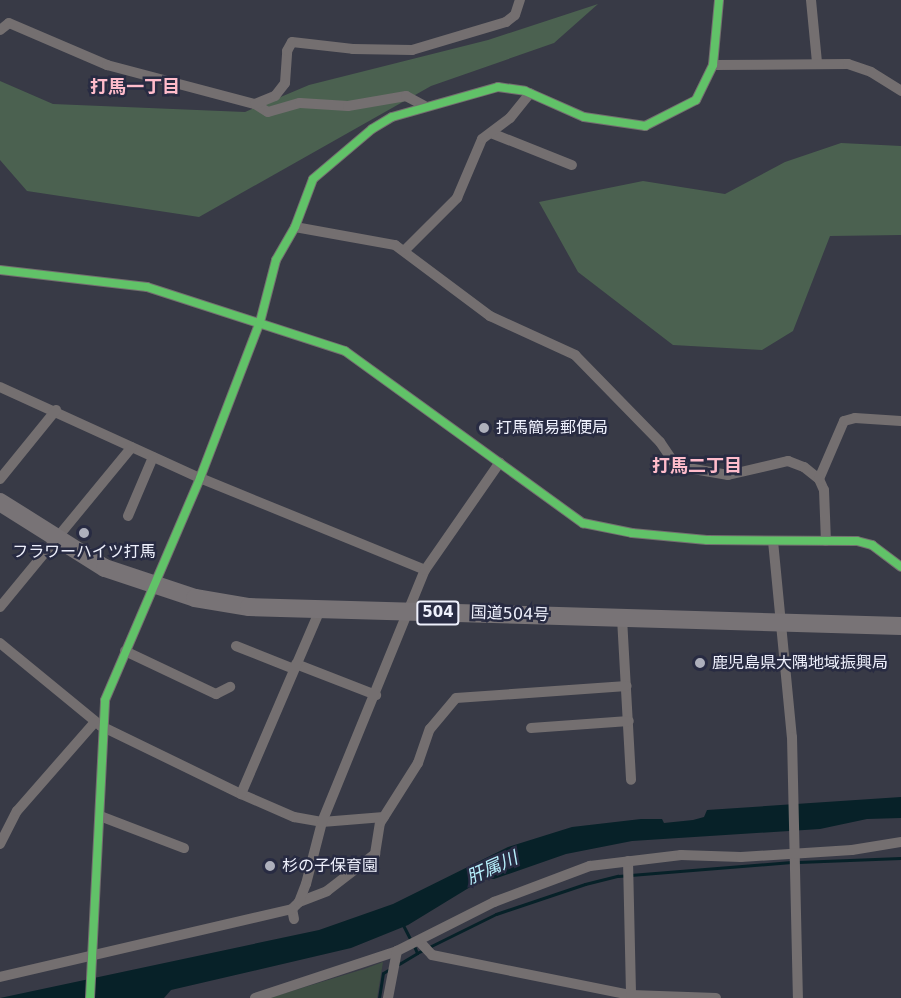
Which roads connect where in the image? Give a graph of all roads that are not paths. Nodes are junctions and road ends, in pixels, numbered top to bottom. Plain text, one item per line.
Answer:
1 (520, 0) edge
2 (719, 0) edge
3 (811, 0) edge
4 (0, 30) edge
5 (817, 62) junction
6 (713, 65) junction
7 (901, 92) edge
8 (530, 93) junction
9 (255, 104) junction
10 (425, 106) junction
11 (491, 133) junction
12 (572, 165) dead end
13 (295, 227) junction
14 (405, 250) junction
15 (0, 270) edge
16 (260, 322) junction
17 (0, 387) edge
18 (56, 410) junction
19 (901, 421) edge
20 (132, 447) junction
21 (153, 457) junction
22 (500, 462) junction
23 (200, 478) junction
24 (0, 479) edge
25 (819, 479) junction
26 (0, 502) edge
27 (128, 516) dead end
28 (56, 540) junction
29 (773, 541) junction
30 (826, 541) junction
31 (899, 564) edge
32 (425, 570) junction
33 (153, 586) junction
34 (0, 607) edge
35 (320, 610) junction
36 (411, 612) junction
37 (622, 618) junction
38 (781, 624) junction
39 (901, 626) edge
40 (0, 643) edge
41 (236, 646) dead end
42 (125, 651) junction
43 (295, 667) junction
44 (627, 686) junction
45 (230, 687) dead end
46 (376, 695) junction
47 (629, 721) junction
48 (98, 724) junction
49 (531, 728) dead end
50 (631, 780) dead end
51 (241, 794) junction
52 (100, 816) junction
53 (384, 817) junction
54 (322, 822) junction
55 (901, 842) edge
56 (0, 844) edge
57 (184, 848) dead end
58 (797, 848) junction
59 (628, 861) junction
60 (295, 910) junction
61 (419, 941) junction
62 (397, 951) junction
63 (93, 958) junction
64 (0, 977) edge
65 (631, 997) edge
66 (90, 998) edge
67 (255, 998) edge
68 (388, 998) edge
69 (717, 998) edge
70 (798, 998) edge

1 - 9 street
2 - 6 street
3 - 5 street
4 - 9 street
5 - 6 street
5 - 7 street
6 - 8 street
8 - 10 street
8 - 11 street
9 - 10 street
10 - 13 street
11 - 12 street
11 - 14 street
13 - 14 street
13 - 16 street
14 - 25 street
15 - 16 street
16 - 22 street
16 - 23 street
17 - 18 street
18 - 20 street
18 - 24 street
19 - 25 street
20 - 21 street
20 - 28 street
21 - 23 street
21 - 27 street
22 - 29 street
22 - 32 street
23 - 32 street
23 - 33 street
25 - 30 street
26 - 28 highway, 国道504号 / 504
28 - 33 highway, 国道504号 / 504
28 - 34 street
29 - 30 street
29 - 38 street
30 - 31 street
32 - 36 street
33 - 35 highway, 国道504号 / 504
33 - 42 street
35 - 36 highway, 国道504号 / 504
35 - 43 street
36 - 37 highway, 国道504号 / 504
36 - 46 street
37 - 38 highway, 国道504号 / 504
37 - 44 street
38 - 39 highway, 国道504号 / 504
38 - 58 street
40 - 48 street
41 - 43 street
42 - 45 street
42 - 48 street
43 - 46 street
43 - 51 street
44 - 47 street
44 - 53 street
46 - 54 street
47 - 49 street
47 - 50 street
48 - 51 street
48 - 52 street
48 - 56 street
51 - 54 street
52 - 57 street
52 - 63 street
53 - 54 street
53 - 60 street
54 - 60 street
55 - 58 street
58 - 59 street
58 - 70 street
59 - 61 street
59 - 65 street
60 - 63 street
61 - 62 street
61 - 65 street
62 - 67 street
62 - 68 street
63 - 64 street
63 - 66 street
65 - 69 street

